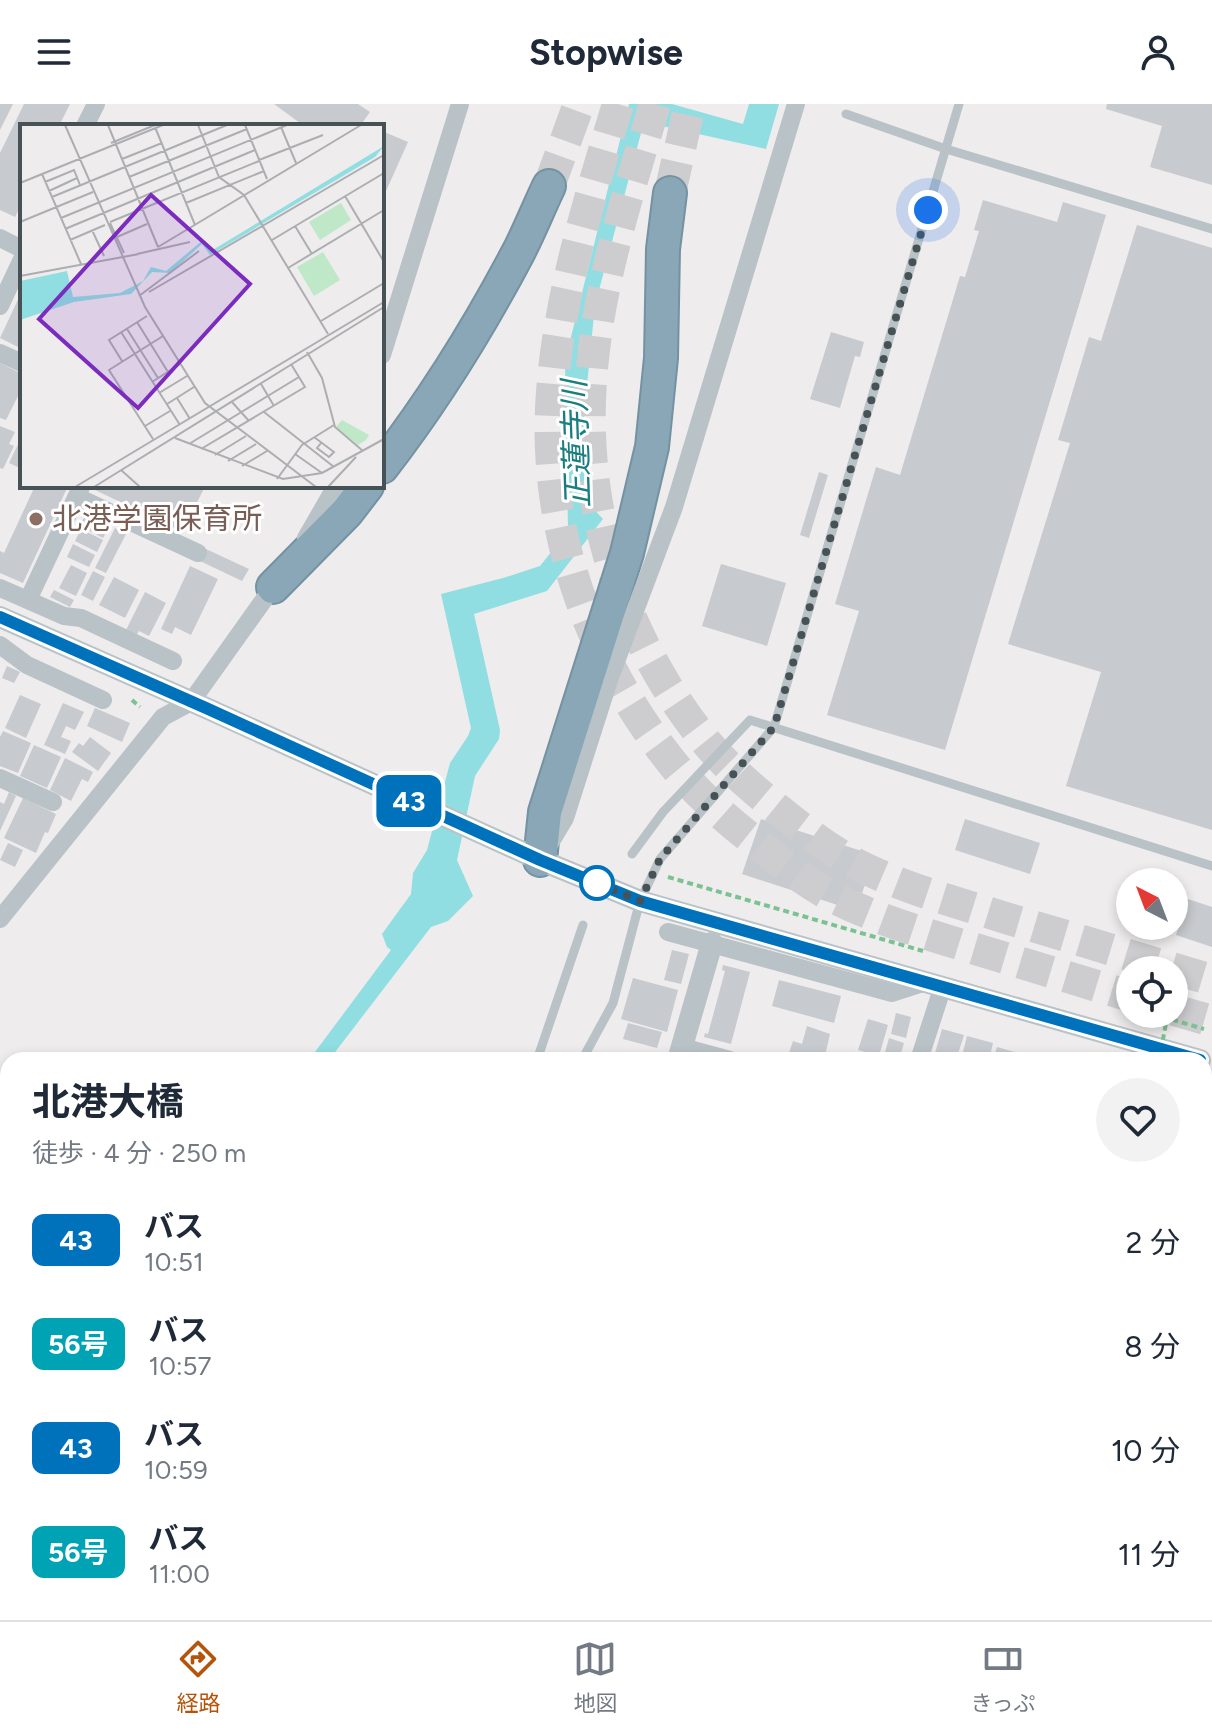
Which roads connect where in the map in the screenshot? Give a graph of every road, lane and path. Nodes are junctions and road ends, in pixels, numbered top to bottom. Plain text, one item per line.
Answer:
1 (96, 104) edge
2 (460, 104) edge
3 (796, 104) edge
4 (959, 104) edge
5 (846, 114) dead end
6 (86, 124) edge
7 (946, 149) junction
8 (549, 186) tunnel mouth
9 (670, 193) tunnel mouth
10 (1212, 229) edge
11 (0, 238) edge
12 (20, 248) edge
13 (20, 263) edge
14 (0, 306) edge
15 (384, 349) edge
16 (0, 353) edge
17 (20, 362) edge
18 (384, 464) edge
19 (335, 488) edge
20 (365, 488) edge
21 (79, 492) edge
22 (198, 553) dead end
23 (273, 587) junction
24 (0, 588) edge
25 (28, 600) junction
26 (0, 617) edge
27 (0, 645) edge
28 (173, 661) dead end
29 (103, 700) dead end
30 (199, 705) junction
31 (774, 727) junction
32 (0, 778) edge
33 (53, 802) dead end
34 (632, 854) dead end
35 (540, 860) junction
36 (1212, 866) edge
37 (668, 877) dead end
38 (640, 901) junction
39 (0, 919) edge
40 (583, 925) dead end
41 (668, 932) dead end
42 (712, 943) junction
43 (923, 951) dead end
44 (934, 984) junction
45 (1188, 1024) edge
46 (1165, 1028) edge
47 (1204, 1029) dead end
48 (540, 1052) edge
49 (586, 1052) edge
50 (680, 1052) edge
51 (921, 1052) edge
52 (1161, 1052) edge
53 (1171, 1052) edge

1 - 6 street
2 - 15 street
3 - 35 street
4 - 7 lane
5 - 7 lane
7 - 10 lane
7 - 31 lane
8 - 18 highway
9 - 35 highway
11 - 12 street
13 - 14 street
16 - 17 street
19 - 23 street
20 - 23 highway
21 - 22 street
21 - 25 street
23 - 30 street
24 - 25 street
25 - 28 street
26 - 30 street
27 - 29 street
30 - 35 street
30 - 39 street
31 - 34 lane
31 - 36 lane
31 - 38 lane
32 - 33 street
35 - 38 street
37 - 43 path
38 - 44 street
38 - 49 lane
40 - 48 lane
41 - 42 street
42 - 44 street
42 - 50 street
44 - 51 street
44 - 53 street
45 - 47 path
46 - 52 path, bridge

